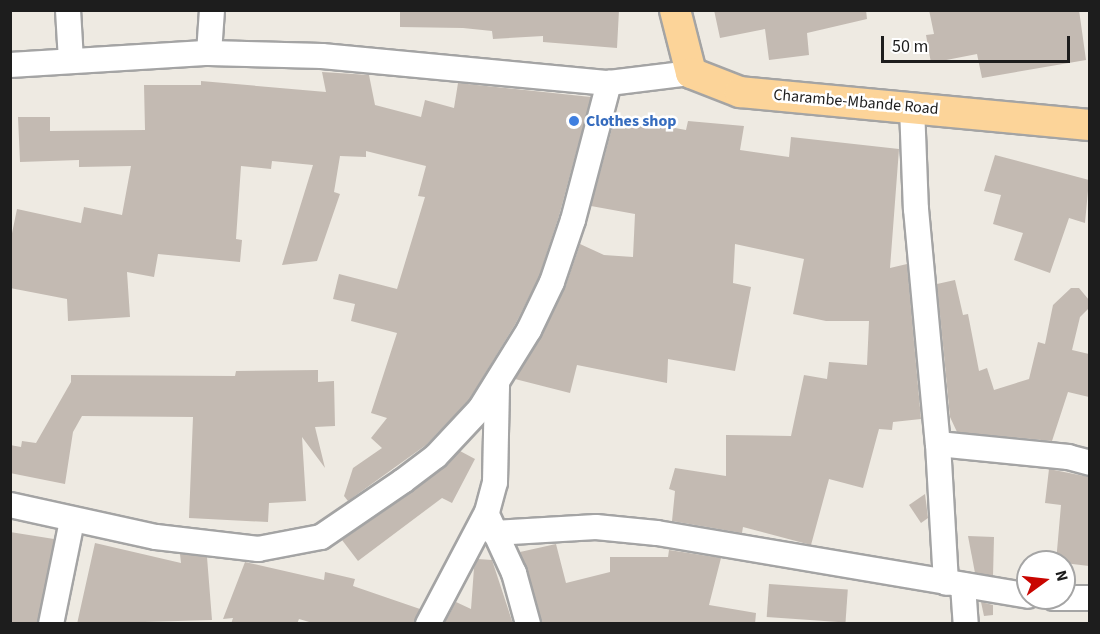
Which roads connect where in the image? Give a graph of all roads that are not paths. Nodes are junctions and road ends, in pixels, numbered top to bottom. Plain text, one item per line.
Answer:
1 (68, 10) edge
2 (212, 10) edge
3 (675, 10) edge
4 (210, 53) junction
5 (71, 61) junction
6 (10, 64) edge
7 (691, 73) junction
8 (609, 83) junction
9 (912, 107) junction
10 (1089, 125) edge
11 (497, 383) junction
12 (938, 444) junction
13 (1089, 463) edge
14 (10, 505) edge
15 (72, 521) junction
16 (490, 522) junction
17 (954, 584) junction
18 (1016, 594) edge
19 (51, 624) edge
20 (428, 624) edge
21 (528, 624) edge
22 (966, 624) edge

1 - 5 street
2 - 4 street
3 - 7 main road
4 - 5 street
4 - 8 street
5 - 6 street
7 - 8 street
7 - 9 main road, Charambe-Mbande Road
8 - 11 street
9 - 10 main road, Charambe-Mbande Road
9 - 12 street
11 - 15 street
11 - 16 street
12 - 13 street
12 - 17 street
14 - 15 street
15 - 19 street
16 - 17 street
16 - 20 street
16 - 21 street
17 - 18 street
17 - 22 street

